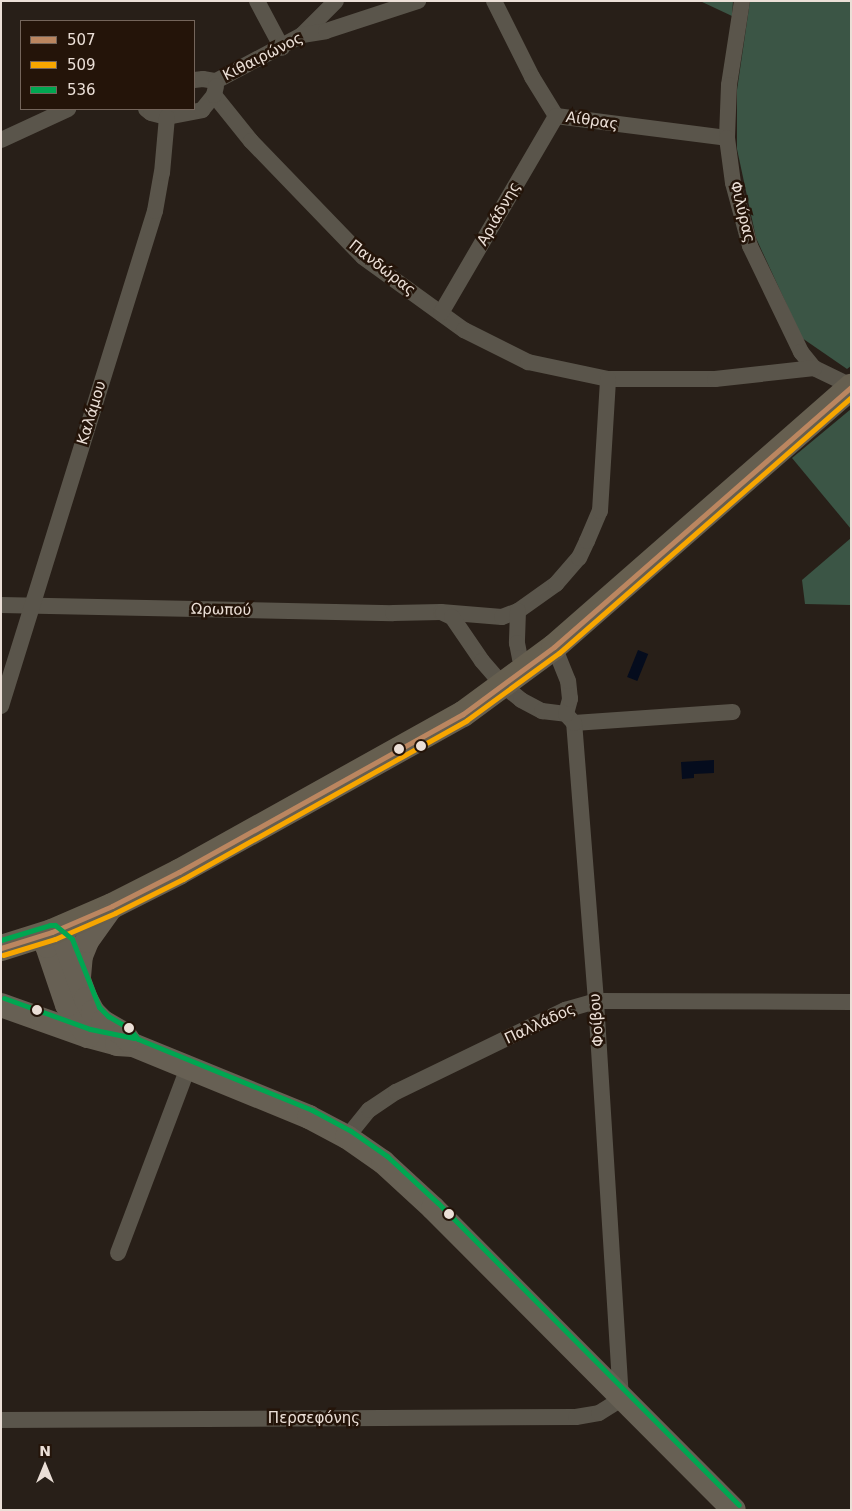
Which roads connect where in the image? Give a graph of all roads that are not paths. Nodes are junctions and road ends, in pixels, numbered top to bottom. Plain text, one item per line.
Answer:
1 (257, 1) edge
2 (336, 1) edge
3 (418, 1) edge
4 (494, 1) edge
5 (742, 1) edge
6 (398, 4) edge
7 (302, 35) junction
8 (282, 48) junction
9 (195, 80) edge
10 (215, 88) junction
11 (66, 110) edge
12 (148, 110) edge
13 (556, 116) junction
14 (168, 117) junction
15 (727, 138) junction
16 (1, 140) edge
17 (441, 313) junction
18 (814, 368) junction
19 (608, 379) junction
20 (851, 387) edge
21 (1, 605) edge
22 (31, 606) junction
23 (518, 611) junction
24 (441, 612) junction
25 (554, 647) junction
26 (527, 668) junction
27 (504, 686) junction
28 (1, 706) edge
29 (733, 712) dead end
30 (570, 718) junction
31 (112, 906) junction
32 (52, 932) junction
33 (1, 948) edge
34 (78, 979) junction
35 (596, 1001) junction
36 (851, 1002) edge
37 (1, 1005) edge
38 (40, 1020) junction
39 (1, 1023) edge
40 (88, 1036) junction
41 (133, 1045) junction
42 (188, 1068) junction
43 (347, 1137) junction
44 (118, 1253) dead end
45 (622, 1398) junction
46 (1, 1420) edge
47 (734, 1510) edge

1 - 8 street
2 - 7 street
3 - 6 street, Κιθαιρώνος
4 - 13 street, Αίθρας
5 - 15 street, Φιλύρας
6 - 7 street, Κιθαιρώνος
7 - 8 street, Κιθαιρώνος
8 - 10 street, Κιθαιρώνος
9 - 10 street, Κιθαιρώνος
10 - 14 street
10 - 17 street, Πανδώρας
11 - 16 street
12 - 14 street
13 - 15 street, Αίθρας
13 - 17 street, Αριάδνης
14 - 22 street, Καλάμου
15 - 18 street, Φιλύρας
17 - 19 street, Πανδώρας
18 - 19 street, Πανδώρας
18 - 20 street, Φιλύρας
19 - 23 street
20 - 25 main road
21 - 22 street, Ωρωπού
22 - 24 street, Ωρωπού
22 - 28 street, Καλάμου
23 - 24 street, Ωρωπού
23 - 26 street
24 - 27 street
25 - 26 main road
25 - 30 street, Φοίβου
26 - 27 main road
27 - 30 street
27 - 31 main road
29 - 30 street
30 - 35 street, Φοίβου
31 - 32 main road
31 - 34 main road
32 - 33 main road
32 - 34 main road
32 - 40 main road
34 - 41 main road
35 - 36 street, Παλλάδος
35 - 43 street, Παλλάδος
35 - 45 street, Φοίβου
37 - 38 main road
38 - 39 main road
38 - 40 main road
40 - 41 main road
41 - 42 main road
42 - 43 main road
42 - 44 street
43 - 45 main road
45 - 46 street, Περσεφόνης
45 - 47 main road

